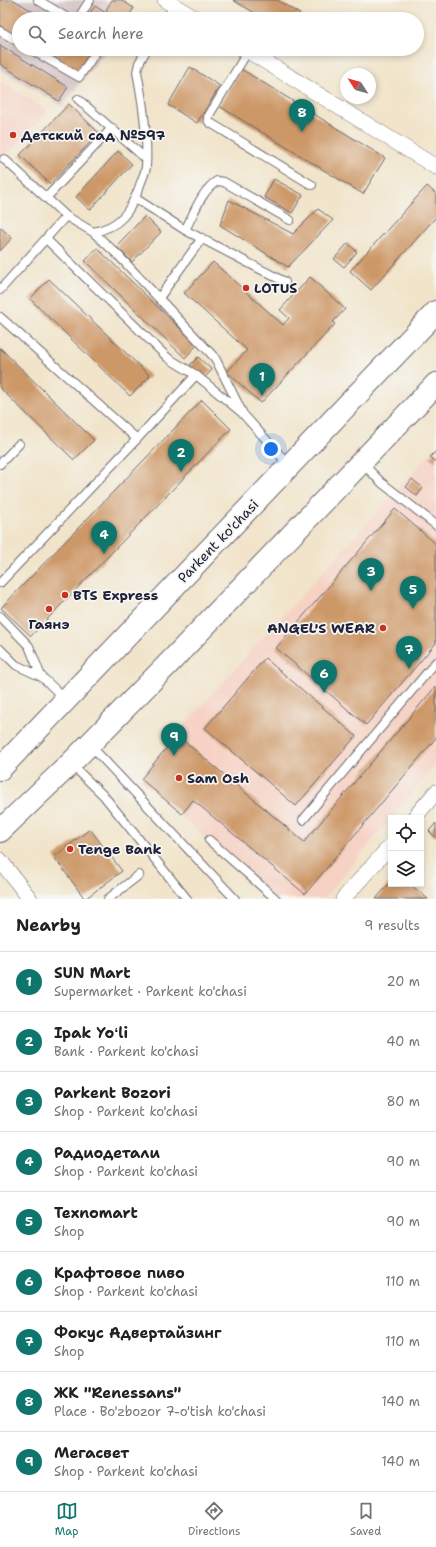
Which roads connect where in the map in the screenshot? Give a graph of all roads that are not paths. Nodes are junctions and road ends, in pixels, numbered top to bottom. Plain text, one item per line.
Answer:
1 (38, 0) edge
2 (90, 0) edge
3 (170, 3) edge
4 (58, 12) edge
5 (82, 12) edge
6 (185, 12) edge
7 (0, 31) edge
8 (12, 38) edge
9 (42, 56) edge
10 (93, 56) edge
11 (143, 56) edge
12 (243, 56) edge
13 (256, 56) edge
14 (78, 99) dead end
15 (112, 128) junction
16 (4, 159) dead end
17 (146, 159) junction
18 (436, 167) edge
19 (312, 185) dead end
20 (46, 198) junction
21 (135, 198) junction
22 (66, 216) junction
23 (290, 220) dead end
24 (185, 230) junction
25 (93, 232) junction
26 (202, 238) junction
27 (46, 240) junction
28 (285, 282) dead end
29 (0, 290) edge
30 (159, 298) junction
31 (436, 312) edge
32 (0, 317) edge
33 (196, 375) junction
34 (436, 384) edge
35 (243, 414) junction
36 (137, 439) junction
37 (19, 444) dead end
38 (361, 462) junction
39 (0, 464) edge
40 (290, 465) junction
41 (436, 525) edge
42 (0, 583) edge
43 (0, 616) edge
44 (0, 650) edge
45 (436, 662) edge
46 (42, 677) junction
47 (66, 700) junction
48 (90, 745) junction
49 (70, 764) junction
50 (0, 769) edge
51 (436, 792) edge
52 (417, 815) edge
53 (303, 820) dead end
54 (0, 832) edge
55 (209, 840) dead end
56 (388, 848) edge
57 (0, 860) edge
58 (139, 875) dead end
59 (30, 899) edge
60 (108, 899) edge
61 (187, 899) edge
62 (235, 899) edge
63 (276, 899) edge
64 (343, 899) edge

1 - 4 lane
2 - 5 lane
3 - 6 street
7 - 8 lane
9 - 10 lane
11 - 17 lane
12 - 19 lane
13 - 18 street
14 - 15 lane
15 - 17 lane
15 - 20 lane
16 - 20 lane
17 - 21 lane
20 - 22 lane
21 - 24 lane
21 - 25 lane
22 - 25 lane
22 - 27 lane
23 - 24 lane
24 - 26 lane
25 - 30 lane
26 - 28 lane
26 - 30 lane
27 - 29 lane
27 - 33 lane
30 - 35 lane
31 - 40 main road, Parkent ko'chasi
32 - 36 lane
33 - 35 lane
33 - 36 lane
34 - 38 main road
35 - 40 lane
36 - 42 lane
37 - 39 lane
38 - 41 lane
38 - 48 main road
40 - 47 main road, Parkent ko'chasi
43 - 46 lane
44 - 46 lane
45 - 53 lane
46 - 47 lane
47 - 50 main road, Parkent ko'chasi
48 - 49 main road
48 - 62 lane
49 - 54 main road
49 - 61 lane
51 - 52 street
55 - 63 lane
56 - 64 street
57 - 59 street
58 - 60 lane

